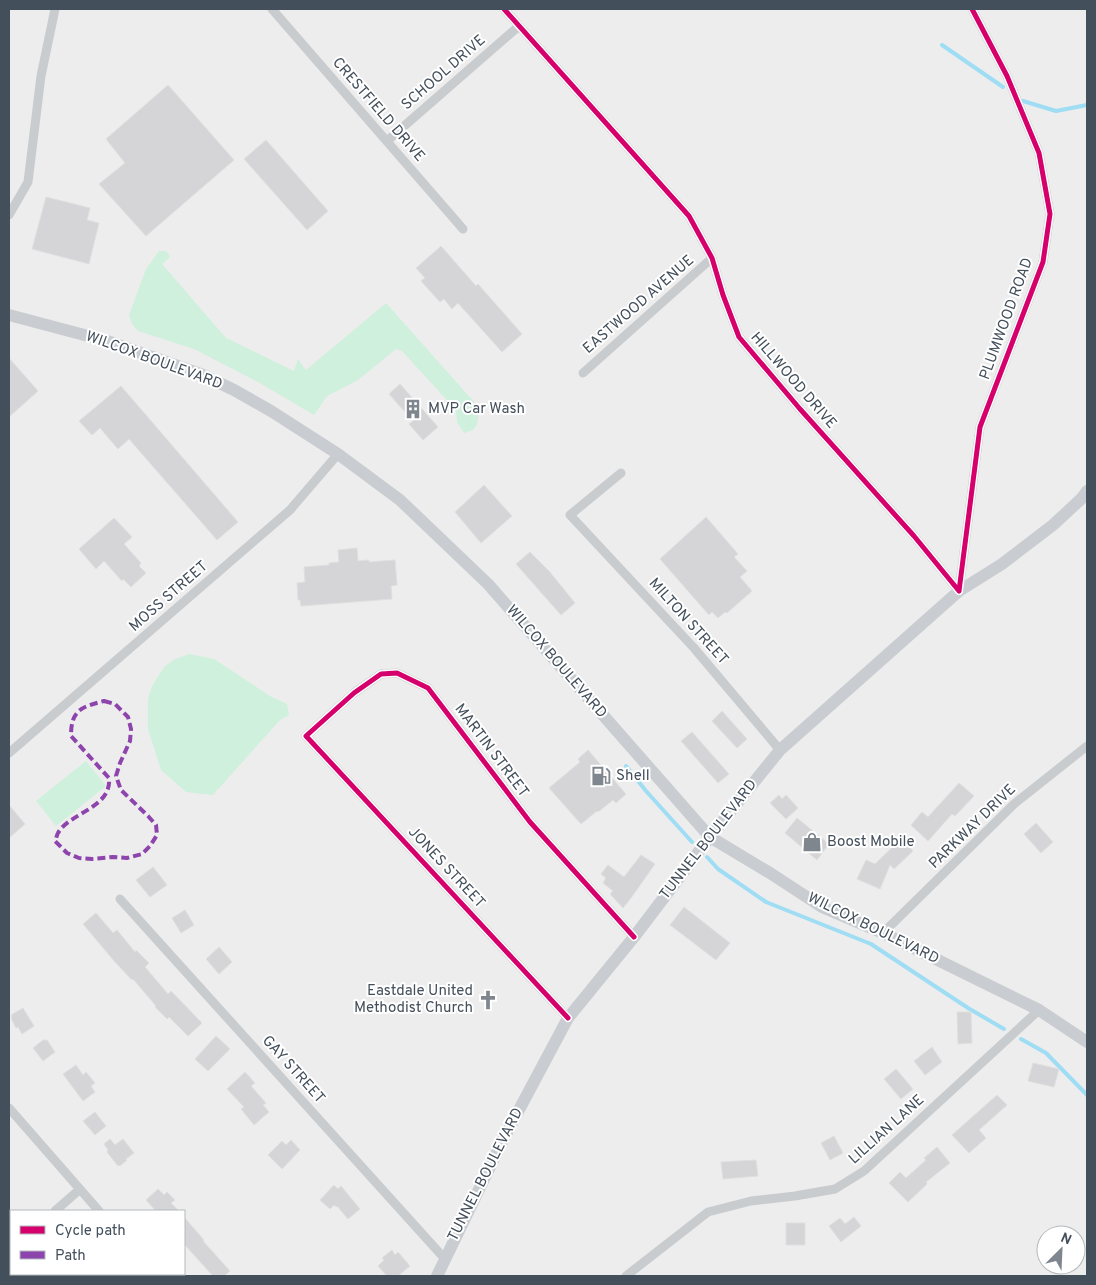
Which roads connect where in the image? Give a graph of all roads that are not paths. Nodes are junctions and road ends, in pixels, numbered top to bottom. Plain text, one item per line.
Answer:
1 (55, 9) edge
2 (272, 9) edge
3 (504, 9) edge
4 (972, 9) edge
5 (519, 26) junction
6 (387, 141) junction
7 (9, 215) edge
8 (463, 229) dead end
9 (712, 258) junction
10 (9, 315) edge
11 (583, 373) dead end
12 (338, 454) junction
13 (621, 473) dead end
14 (1087, 490) edge
15 (959, 591) junction
16 (306, 736) joint
17 (1087, 746) edge
18 (780, 750) junction
19 (9, 753) edge
20 (710, 837) junction
21 (120, 899) dead end
22 (883, 933) junction
23 (634, 937) junction
24 (1039, 1010) junction
25 (568, 1018) junction
26 (1087, 1042) edge
27 (9, 1108) edge
28 (79, 1190) junction
29 (57, 1210) edge
30 (98, 1210) edge
31 (445, 1259) junction
32 (437, 1276) edge
33 (626, 1276) edge

1 - 7 street
2 - 6 street, CRESTFIELD DRIVE
3 - 5 street, HILLWOOD DRIVE
4 - 15 street, PLUMWOOD ROAD
5 - 6 street, SCHOOL DRIVE
5 - 9 street, HILLWOOD DRIVE
6 - 8 street, CRESTFIELD DRIVE
9 - 11 street, EASTWOOD AVENUE
9 - 15 street, HILLWOOD DRIVE
10 - 12 main road, WILCOX BOULEVARD
12 - 19 street, MOSS STREET
12 - 20 main road, WILCOX BOULEVARD
13 - 18 street, MILTON STREET
14 - 15 main road, TUNNEL BOULEVARD
15 - 18 main road, TUNNEL BOULEVARD
16 - 23 street, MARTIN STREET
16 - 25 street, JONES STREET
17 - 22 street, PARKWAY DRIVE
18 - 20 main road, TUNNEL BOULEVARD
20 - 22 main road, WILCOX BOULEVARD
20 - 23 main road, TUNNEL BOULEVARD
21 - 31 street, GAY STREET
22 - 24 main road, WILCOX BOULEVARD
23 - 25 main road, TUNNEL BOULEVARD
24 - 26 main road, WILCOX BOULEVARD
24 - 33 street, LILLIAN LANE
25 - 31 main road, TUNNEL BOULEVARD
27 - 28 street
28 - 29 street
28 - 30 street
31 - 32 main road, TUNNEL BOULEVARD

